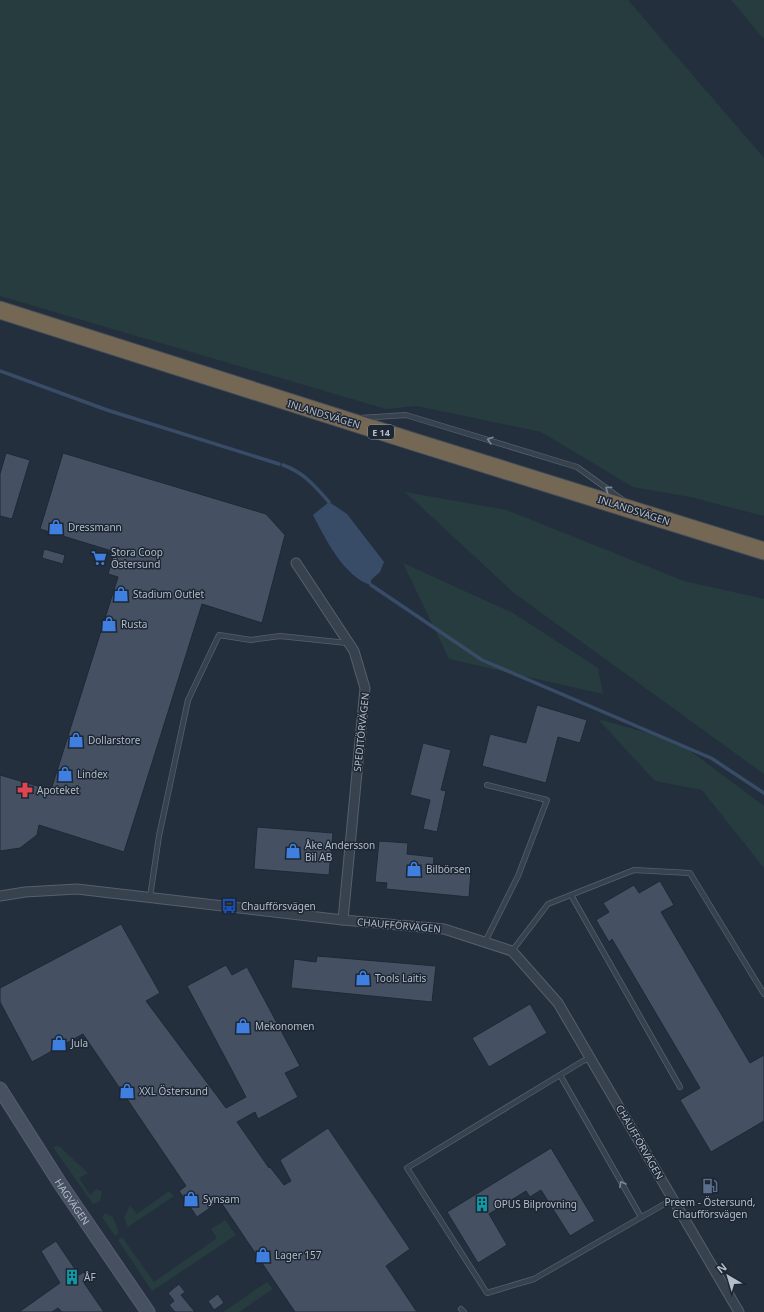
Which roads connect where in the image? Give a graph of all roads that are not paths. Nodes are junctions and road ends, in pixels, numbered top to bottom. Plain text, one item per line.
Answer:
1 (0, 310) edge
2 (0, 322) edge
3 (339, 419) junction
4 (640, 512) junction
5 (764, 551) edge
6 (764, 562) edge
7 (296, 563) dead end
8 (349, 643) junction
9 (487, 785) dead end
10 (571, 895) junction
11 (0, 896) edge
12 (150, 897) junction
13 (343, 920) junction
14 (485, 942) junction
15 (512, 951) junction
16 (764, 994) edge
17 (591, 1058) junction
18 (560, 1075) junction
19 (680, 1087) dead end
20 (0, 1089) edge
21 (673, 1199) junction
22 (641, 1218) junction
23 (148, 1312) edge
24 (739, 1312) edge

1 - 3 highway, INLANDSVÄGEN / E 14
2 - 6 highway, INLANDSVÄGEN / E 14
3 - 4 highway, INLANDSVÄGEN / E 14
4 -> 3 lane
4 - 5 highway, INLANDSVÄGEN / E 14
7 - 8 street, SPEDITÖRVÄGEN
8 - 12 lane
8 - 13 street, SPEDITÖRVÄGEN
9 - 14 lane
10 - 15 lane
10 - 16 lane
10 - 19 lane
11 - 12 street, CHAUFFÖRVÄGEN
12 - 13 street, CHAUFFÖRVÄGEN
13 - 14 street, CHAUFFÖRVÄGEN
14 - 15 street, CHAUFFÖRVÄGEN
15 - 17 street, CHAUFFÖRVÄGEN
17 - 18 lane
17 - 21 street, CHAUFFÖRVÄGEN
22 -> 18 lane
18 - 22 lane
20 - 23 street, HAGVÄGEN
21 - 22 lane
21 - 24 street, CHAUFFÖRVÄGEN

